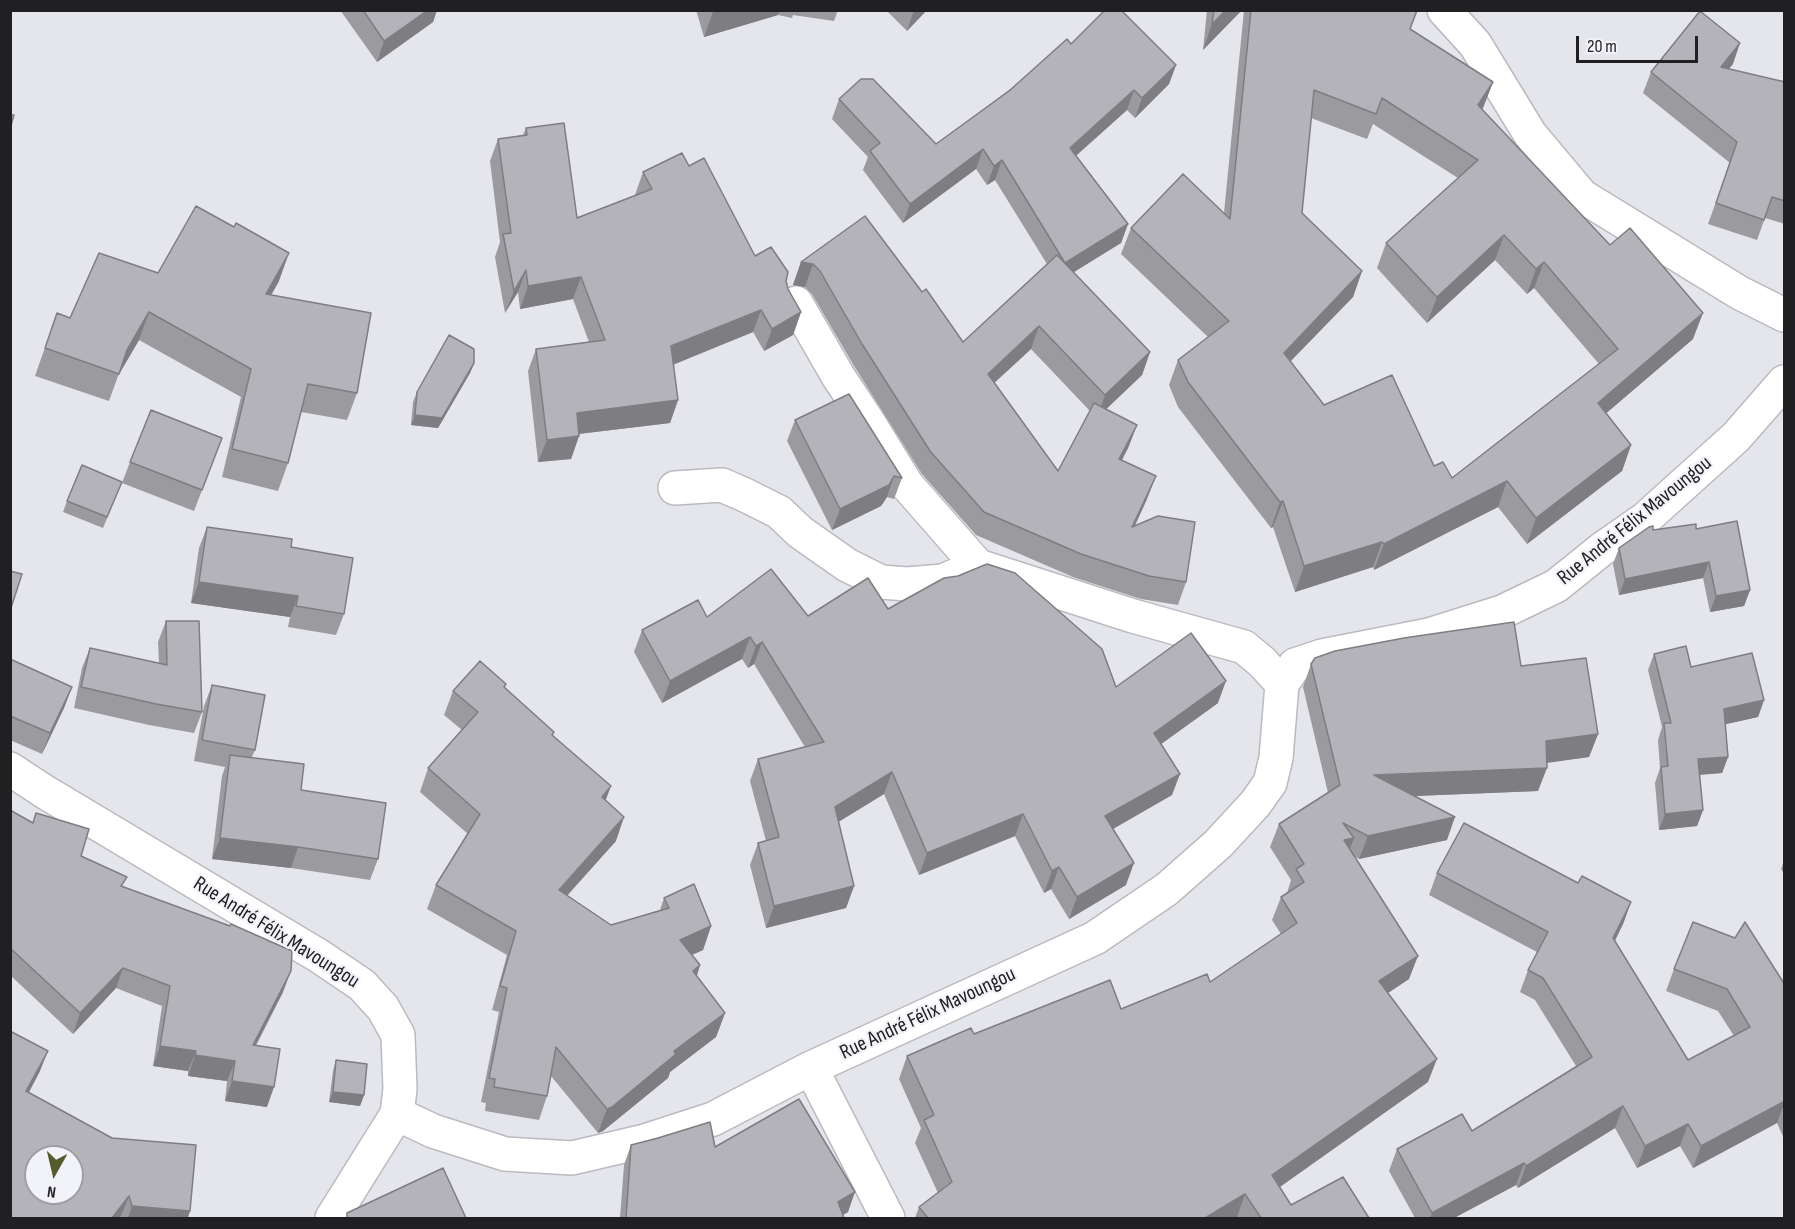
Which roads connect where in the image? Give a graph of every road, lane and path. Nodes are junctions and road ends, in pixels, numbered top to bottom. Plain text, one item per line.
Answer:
1 (1444, 10) edge
2 (796, 303) edge
3 (1785, 315) edge
4 (1785, 382) edge
5 (675, 488) dead end
6 (978, 566) junction
7 (1282, 684) junction
8 (10, 768) edge
9 (811, 1068) junction
10 (397, 1114) junction
11 (332, 1218) edge
12 (888, 1218) edge

1 - 3 street
2 - 6 street
4 - 7 street, Rue André Félix Mavoungou
5 - 6 street
6 - 7 street
7 - 9 street, Rue André Félix Mavoungou
8 - 10 street, Rue André Félix Mavoungou
9 - 10 street, Rue André Félix Mavoungou
9 - 12 street
10 - 11 street

